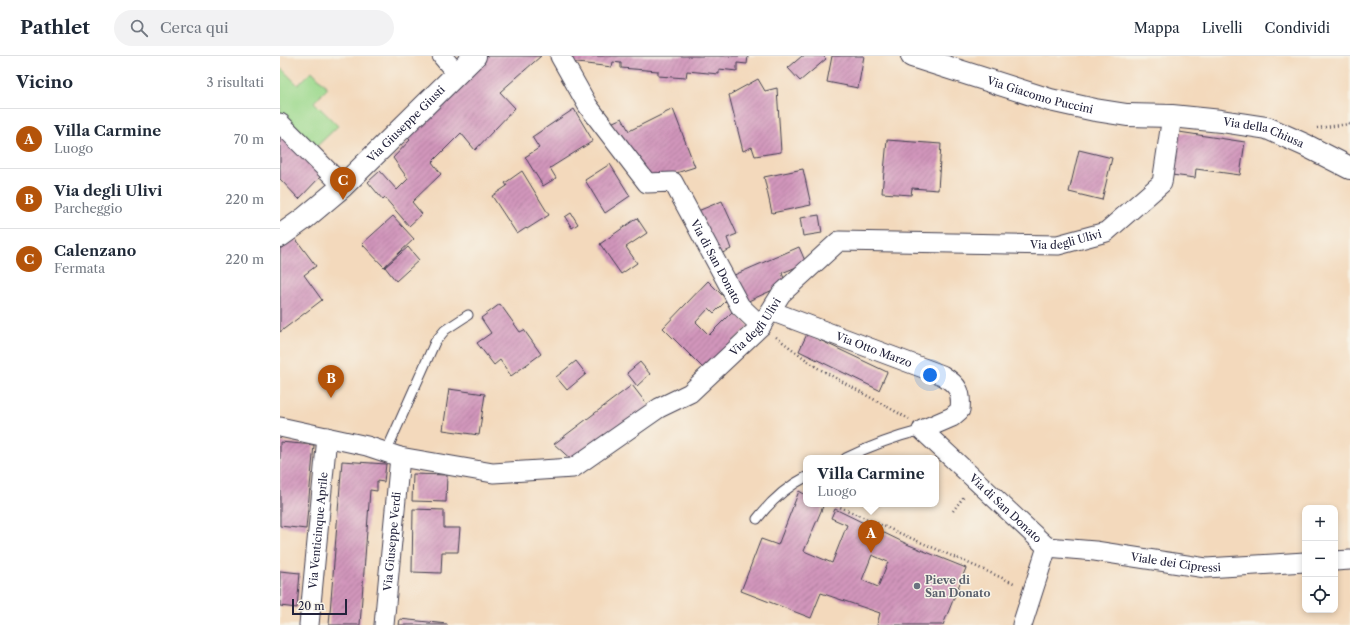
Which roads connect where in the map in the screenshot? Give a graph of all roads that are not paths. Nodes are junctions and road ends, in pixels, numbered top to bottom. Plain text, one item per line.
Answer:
1 (442, 56) edge
2 (475, 56) edge
3 (560, 56) edge
4 (912, 56) edge
5 (457, 74) junction
6 (1172, 116) junction
7 (280, 123) edge
8 (1350, 168) edge
9 (343, 186) junction
10 (280, 236) edge
11 (468, 315) dead end
12 (766, 319) junction
13 (280, 427) edge
14 (922, 430) junction
15 (327, 437) junction
16 (393, 455) junction
17 (852, 455) edge
18 (803, 478) edge
19 (757, 519) dead end
20 (1047, 547) junction
21 (1338, 560) edge
22 (1350, 560) edge
23 (1302, 562) edge
24 (309, 625) edge
25 (384, 625) edge
26 (1022, 625) edge

1 - 5 street
2 - 5 street, Via Giuseppe Giusti
3 - 12 street, Via di San Donato
4 - 6 street, Via Giacomo Puccini
5 - 9 street, Via Giuseppe Giusti
6 - 8 street, Via della Chiusa
6 - 12 street, Via degli Ulivi
7 - 9 street
9 - 10 street, Via Giuseppe Giusti
11 - 16 lane
12 - 14 street, Via Otto Marzo
12 - 16 street, Via degli Ulivi
13 - 15 street, Via degli Ulivi
14 - 17 lane
14 - 20 street, Via di San Donato
15 - 16 street, Via degli Ulivi
15 - 24 street, Via Venticinque Aprile
16 - 25 street, Via Giuseppe Verdi
18 - 19 lane
20 - 23 street, Viale dei Cipressi
20 - 26 street, Via di San Donato
21 - 22 street

